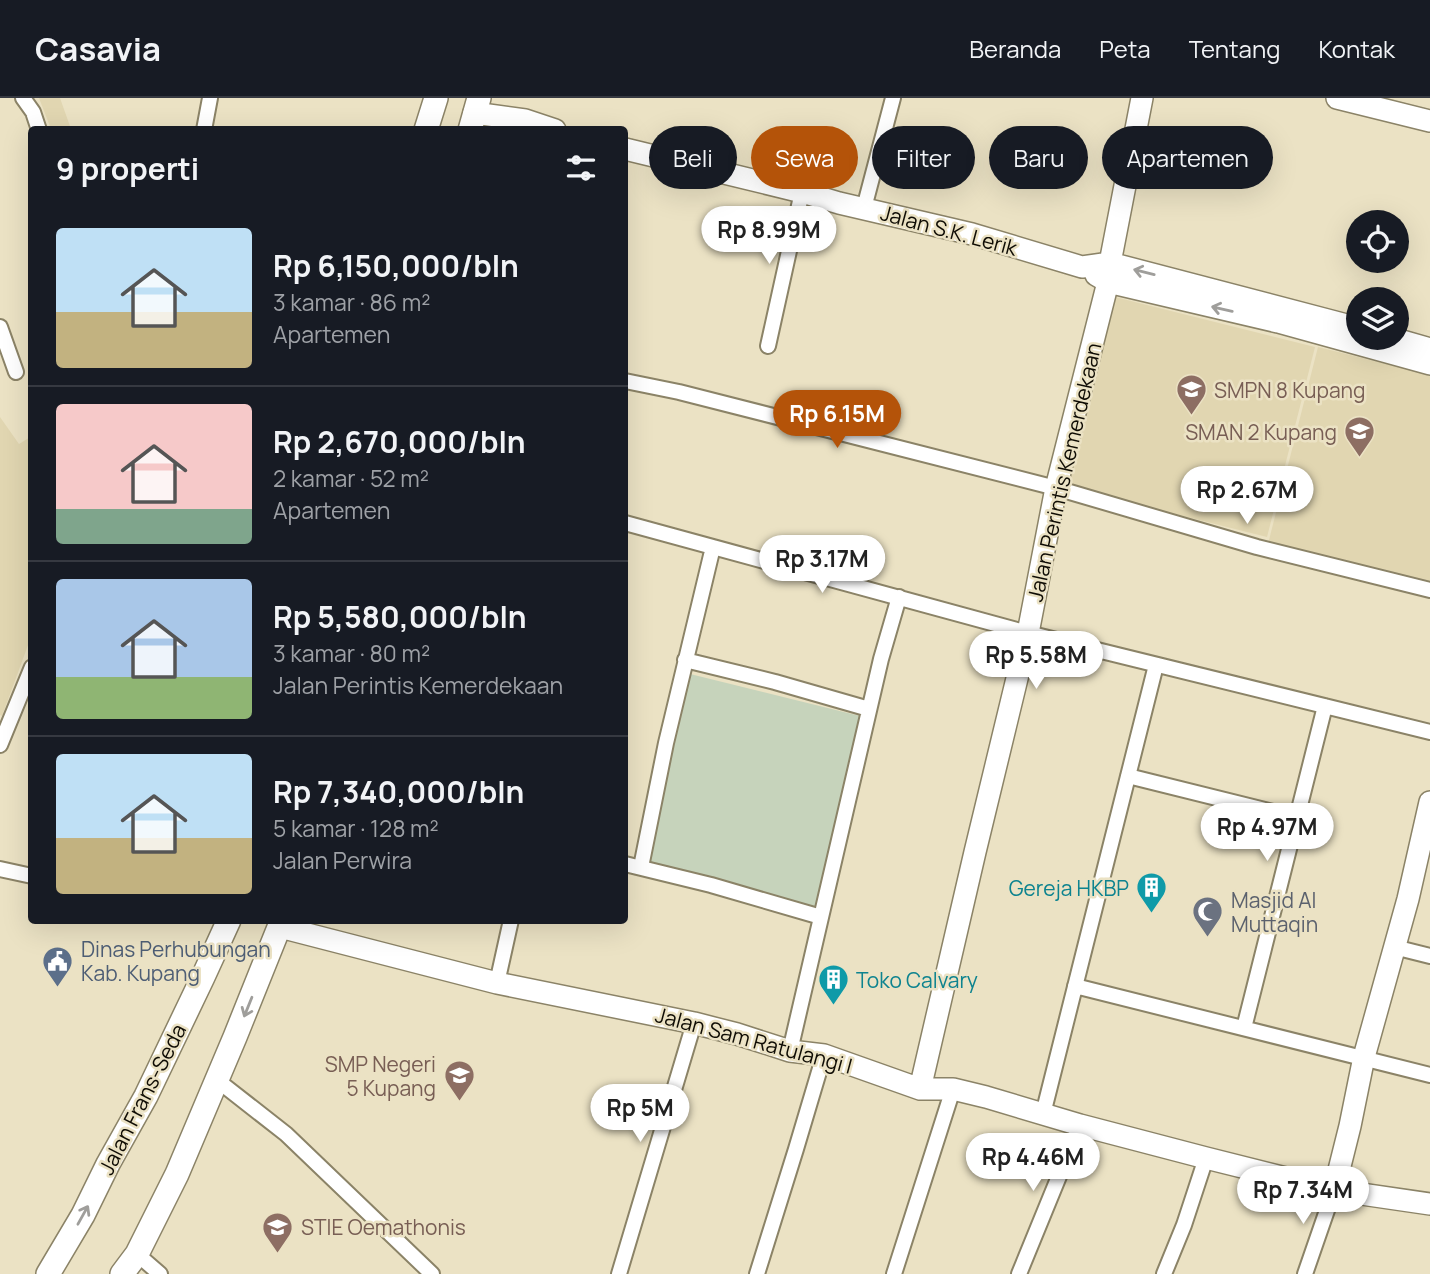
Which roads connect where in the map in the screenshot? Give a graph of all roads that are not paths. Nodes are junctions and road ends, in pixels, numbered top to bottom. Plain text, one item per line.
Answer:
1 (23, 98) edge
2 (209, 98) edge
3 (893, 98) edge
4 (1142, 98) edge
5 (1337, 98) edge
6 (1390, 98) edge
7 (433, 99) edge
8 (1430, 108) edge
9 (474, 113) edge
10 (1430, 121) edge
11 (38, 126) edge
12 (205, 126) edge
13 (427, 126) edge
14 (543, 126) edge
15 (628, 150) edge
16 (802, 192) junction
17 (864, 208) junction
18 (1109, 273) junction
19 (1346, 325) edge
20 (0, 327) edge
21 (1346, 337) edge
22 (1409, 342) edge
23 (768, 346) dead end
24 (1430, 348) edge
25 (1391, 350) edge
26 (1430, 364) edge
27 (16, 372) dead end
28 (628, 382) edge
29 (1056, 488) junction
30 (628, 524) edge
31 (713, 547) junction
32 (1430, 590) edge
33 (899, 597) junction
34 (1028, 633) junction
35 (685, 660) junction
36 (1156, 665) junction
37 (28, 677) edge
38 (1325, 706) junction
39 (869, 709) junction
40 (1430, 732) edge
41 (0, 745) edge
42 (1128, 776) junction
43 (1430, 802) edge
44 (1297, 818) junction
45 (1427, 827) edge
46 (628, 865) edge
47 (641, 867) junction
48 (0, 869) edge
49 (28, 875) edge
50 (821, 917) junction
51 (227, 924) edge
52 (281, 924) edge
53 (511, 924) edge
54 (1394, 947) junction
55 (1430, 956) edge
56 (497, 984) junction
57 (1075, 986) junction
58 (694, 1023) junction
59 (1244, 1028) junction
60 (790, 1051) junction
61 (824, 1055) junction
62 (1364, 1058) junction
63 (1430, 1075) edge
64 (217, 1080) junction
65 (920, 1089) junction
66 (953, 1089) junction
67 (1044, 1114) junction
68 (1080, 1125) junction
69 (1206, 1158) junction
70 (1334, 1189) junction
71 (1430, 1204) edge
72 (137, 1254) junction
73 (48, 1274) edge
74 (122, 1274) edge
75 (160, 1274) edge
76 (432, 1274) edge
77 (619, 1274) edge
78 (757, 1274) edge
79 (894, 1274) edge
80 (1019, 1274) edge
81 (1164, 1274) edge
82 (1305, 1274) edge

1 - 11 street
2 - 12 street
3 - 17 street
4 - 18 main road, Jalan Perintis Kemerdekaan
5 - 10 main road
6 - 8 main road
7 - 13 main road
9 - 14 main road
15 - 16 main road, Jalan S.K. Lerik
16 - 17 main road, Jalan S.K. Lerik
16 - 23 street
17 - 18 main road, Jalan S.K. Lerik
19 -> 18 main road
21 -> 18 main road
18 - 29 main road, Jalan Perintis Kemerdekaan
20 - 27 street
22 - 24 main road
25 - 26 main road
28 - 29 street
29 - 32 street
29 - 34 main road, Jalan Perintis Kemerdekaan
30 - 31 street
31 - 33 street
31 - 35 street
33 - 34 street
33 - 39 street
34 - 36 street
34 - 65 main road, Jalan Perintis Kemerdekaan
35 - 39 street
35 - 47 street
36 - 38 street
36 - 42 street
37 - 41 street
38 - 40 street
38 - 44 street
39 - 50 street
42 - 44 street
42 - 57 street
43 - 45 main road
44 - 59 street
45 - 54 main road
46 - 47 street
47 - 50 street
48 - 49 street
50 - 60 street
73 -> 51 main road, Jalan Frans-Seda
52 - 56 main road, Jalan Sam Ratulangi I
52 -> 64 main road
53 - 56 street
54 - 55 street
54 - 62 main road
56 - 58 main road, Jalan Sam Ratulangi I
57 - 59 street
57 - 67 street
58 - 60 main road, Jalan Sam Ratulangi I
58 - 77 street
59 - 62 street
60 - 61 main road, Jalan Sam Ratulangi I
61 - 65 main road, Jalan Sam Ratulangi I
61 - 78 street
62 - 63 street
62 - 70 main road
64 - 72 main road
64 - 76 street
65 - 66 main road, Jalan Sam Ratulangi I
66 - 67 main road, Jalan Sam Ratulangi I
66 - 79 street
67 - 68 main road, Jalan Sam Ratulangi I
68 - 69 main road, Jalan Sam Ratulangi I
68 - 80 street
69 - 70 main road, Jalan Sam Ratulangi I
69 - 81 street
70 - 71 main road, Jalan Sam Ratulangi I
70 - 82 street
72 - 74 main road
72 - 75 street

